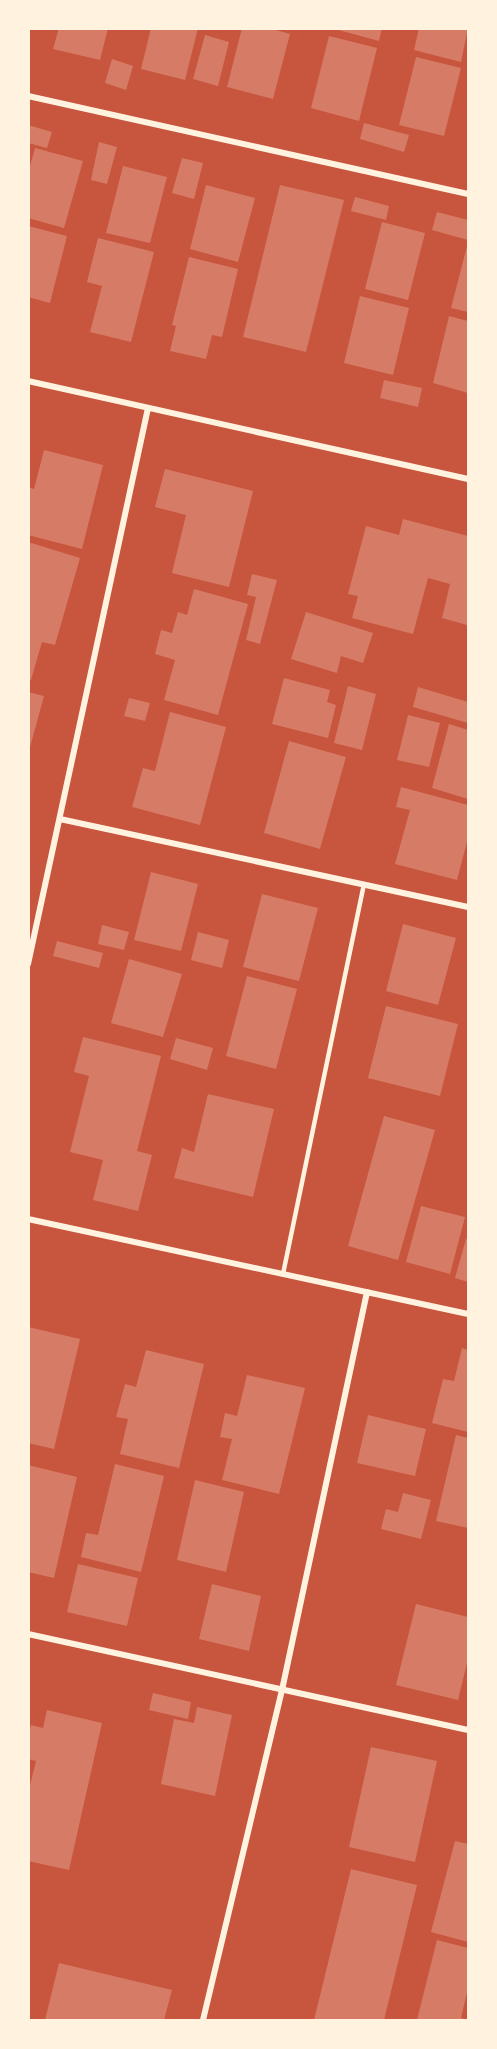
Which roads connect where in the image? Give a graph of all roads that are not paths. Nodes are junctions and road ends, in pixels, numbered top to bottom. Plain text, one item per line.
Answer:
1 (28, 96) edge
2 (468, 194) edge
3 (28, 381) edge
4 (148, 408) junction
5 (468, 479) edge
6 (60, 819) junction
7 (364, 884) junction
8 (468, 907) edge
9 (28, 964) edge
10 (28, 1219) edge
11 (283, 1274) junction
12 (367, 1292) junction
13 (468, 1314) edge
14 (28, 1634) edge
15 (282, 1690) junction
16 (468, 1730) edge
17 (203, 2020) edge

1 - 2 street
3 - 4 street
4 - 5 street
4 - 6 street
6 - 7 street
6 - 9 street
7 - 8 street
7 - 11 lane
10 - 11 street
11 - 12 street
12 - 13 street
12 - 15 street
14 - 15 street
15 - 16 street
15 - 17 street

